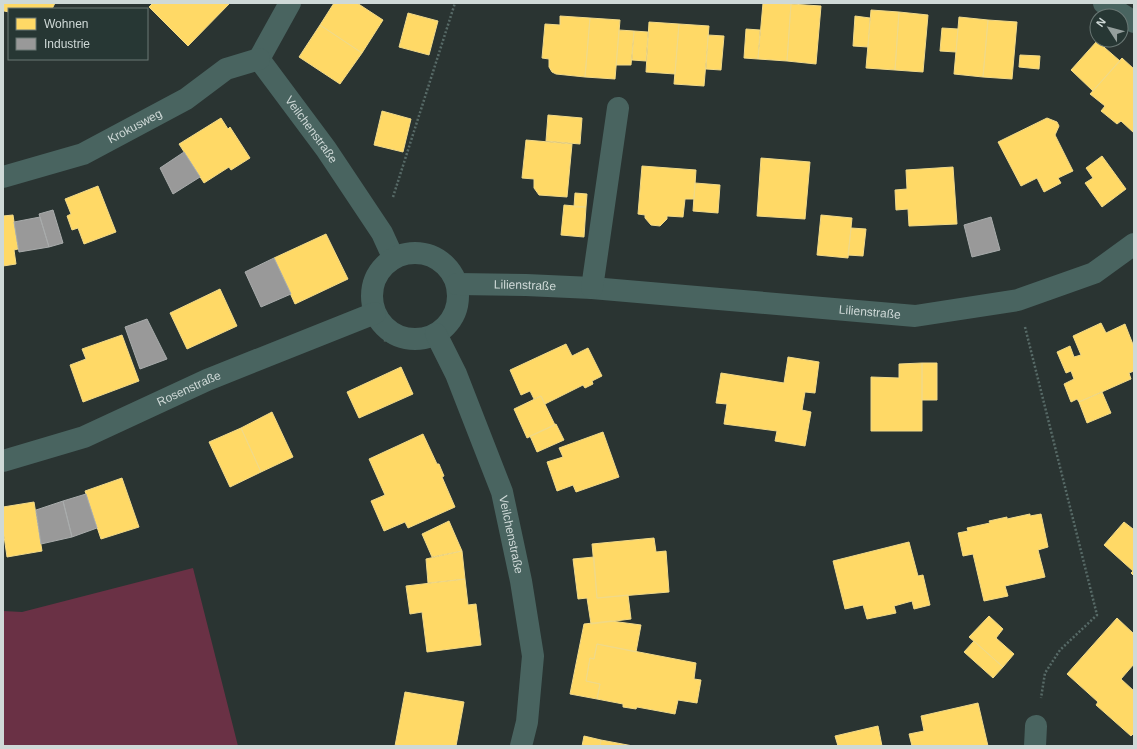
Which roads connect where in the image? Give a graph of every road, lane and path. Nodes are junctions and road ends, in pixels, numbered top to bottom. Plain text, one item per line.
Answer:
1 (290, 3) edge
2 (455, 3) edge
3 (1104, 3) edge
4 (1134, 22) edge
5 (259, 59) junction
6 (618, 108) dead end
7 (3, 177) edge
8 (382, 233) junction
9 (1134, 244) edge
10 (393, 257) junction
11 (457, 284) junction
12 (592, 288) junction
13 (1018, 300) junction
14 (375, 313) junction
15 (436, 334) junction
16 (3, 461) edge
17 (1035, 736) edge
18 (521, 746) edge

1 - 5 street
2 - 8 path
3 - 4 street
5 - 7 street, Krokusweg
5 - 8 street, Veilchenstraße
6 - 12 street
8 - 10 street, Veilchenstraße
9 - 13 street, Lilienstraße
10 - 11 street
10 - 14 street
11 - 12 street, Lilienstraße
11 - 15 street
12 - 13 street, Lilienstraße
13 - 17 path
14 - 15 street
14 - 16 street, Rosenstraße
15 - 18 street, Veilchenstraße

